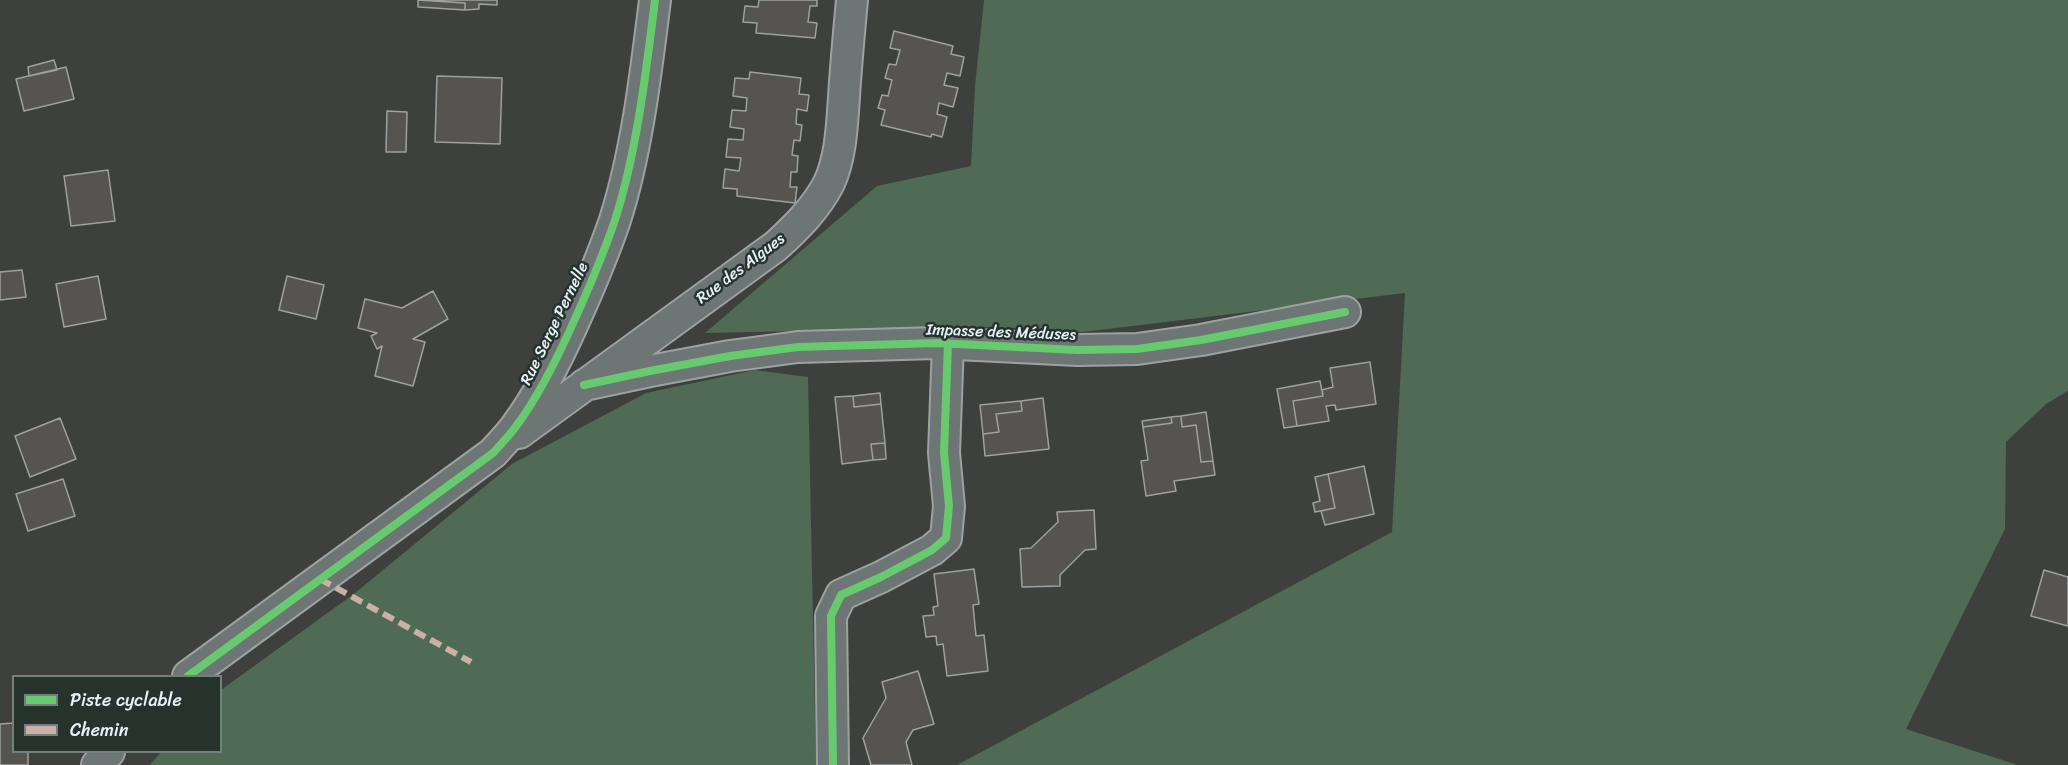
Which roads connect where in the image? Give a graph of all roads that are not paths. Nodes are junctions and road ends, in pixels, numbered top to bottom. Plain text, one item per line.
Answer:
1 (655, 0) edge
2 (852, 0) edge
3 (1345, 312) dead end
4 (948, 343) junction
5 (584, 386) junction
6 (493, 453) junction
7 (189, 675) edge
8 (108, 753) edge
9 (97, 765) edge
10 (833, 765) edge

1 - 6 street, Rue Serge Pernelle
2 - 5 street, Rue des Algues
3 - 4 street, Impasse des Méduses
4 - 5 street, Impasse des Méduses
4 - 10 street
5 - 6 street, Rue des Algues
6 - 7 street, Rue Serge Pernelle
8 - 9 street

